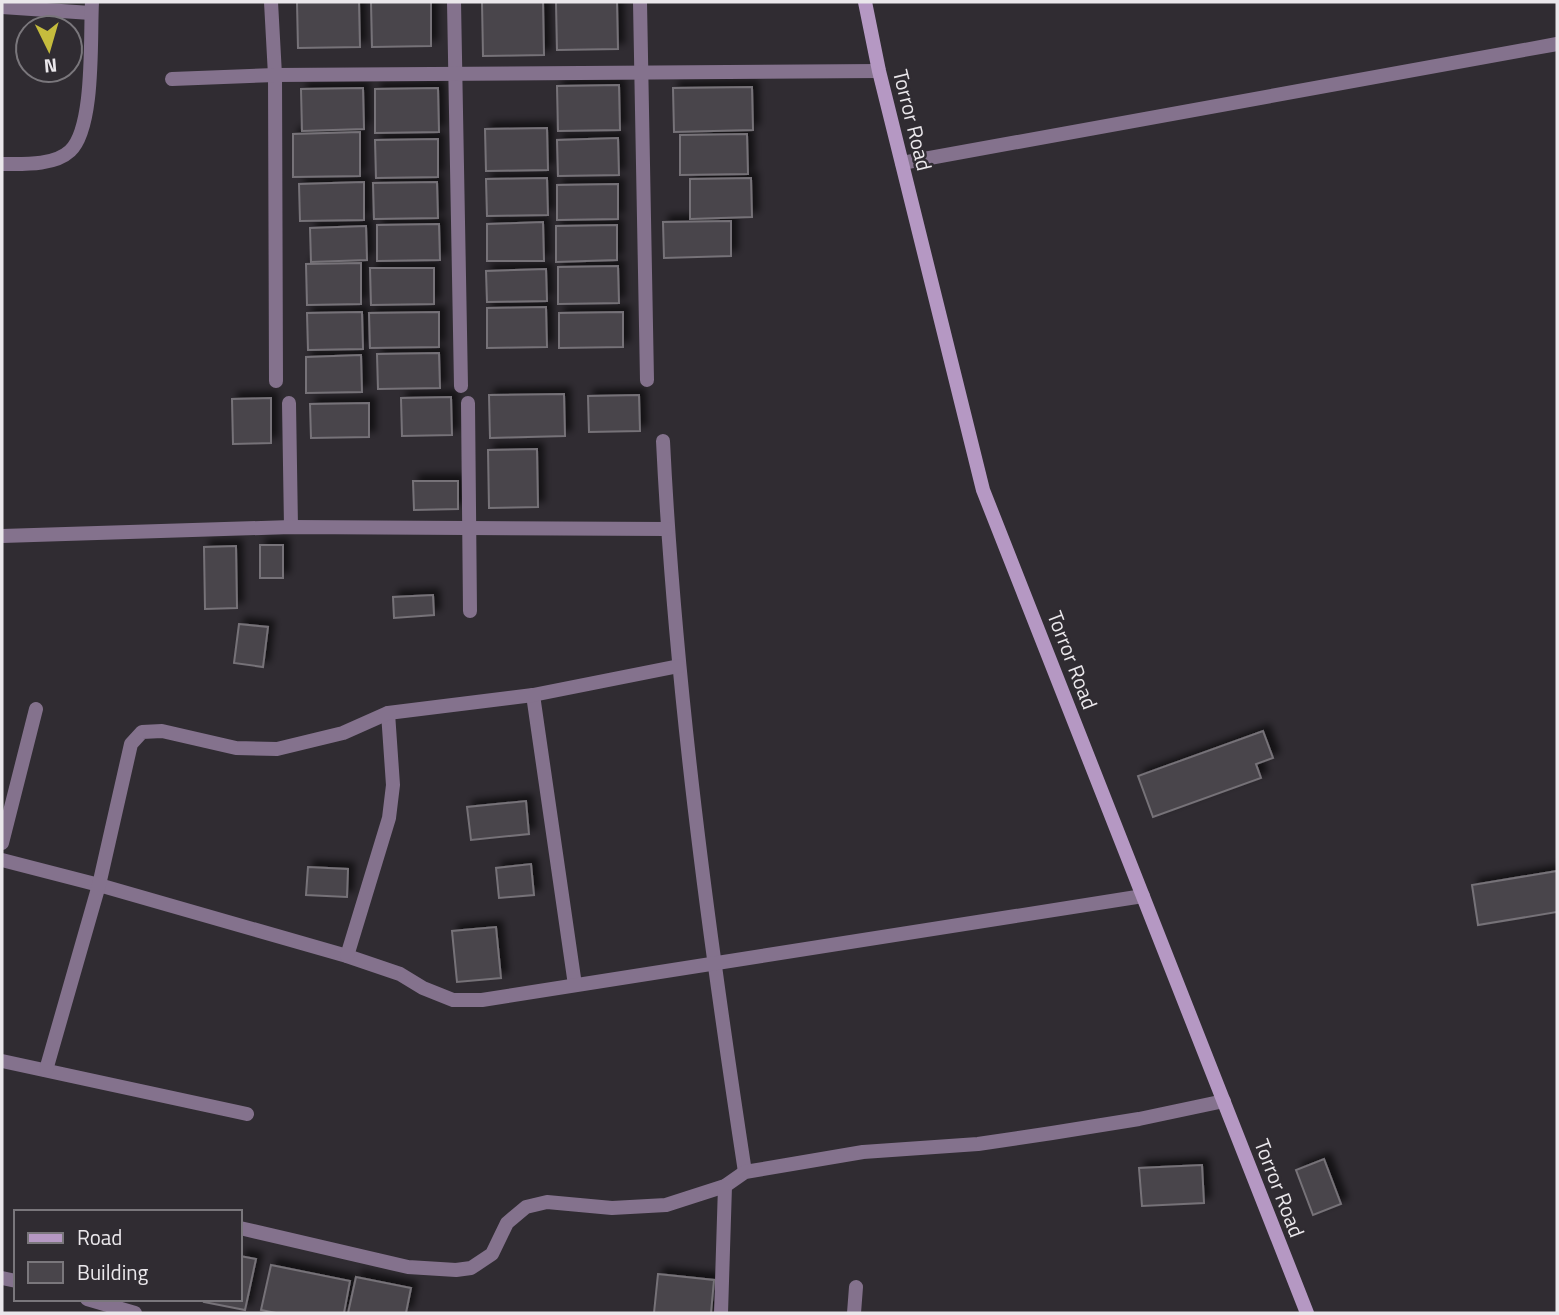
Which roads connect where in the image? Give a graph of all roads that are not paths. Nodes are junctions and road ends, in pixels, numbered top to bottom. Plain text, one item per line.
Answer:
1 (271, 2) edge
2 (454, 2) edge
3 (640, 2) edge
4 (865, 2) edge
5 (2, 6) edge
6 (92, 7) edge
7 (1557, 44) edge
8 (879, 71) junction
9 (642, 73) junction
10 (275, 75) junction
11 (455, 75) junction
12 (172, 79) dead end
13 (902, 163) junction
14 (2, 164) edge
15 (647, 380) dead end
16 (276, 381) dead end
17 (461, 386) dead end
18 (289, 403) dead end
19 (468, 403) dead end
20 (663, 441) dead end
21 (291, 527) junction
22 (468, 529) junction
23 (667, 529) junction
24 (2, 536) edge
25 (470, 611) dead end
26 (679, 666) junction
27 (533, 695) junction
28 (36, 709) dead end
29 (388, 713) junction
30 (2, 843) edge
31 (2, 860) edge
32 (99, 885) junction
33 (1143, 896) junction
34 (348, 956) junction
35 (713, 963) junction
36 (575, 985) junction
37 (2, 1060) edge
38 (46, 1070) junction
39 (1224, 1101) junction
40 (247, 1114) dead end
41 (745, 1172) junction
42 (725, 1186) junction
43 (242, 1228) edge
44 (856, 1287) dead end
45 (94, 1301) edge
46 (134, 1313) edge
47 (721, 1313) edge
48 (854, 1313) edge
49 (1307, 1313) edge

1 - 10 street
2 - 11 street
3 - 9 street
4 - 8 street, Torror Road
5 - 6 street
6 - 14 street
7 - 13 street
8 - 9 street
8 - 13 street, Torror Road
9 - 11 street
9 - 15 street
10 - 11 street
10 - 12 street
10 - 16 street
11 - 17 street
13 - 33 street, Torror Road
18 - 21 street
19 - 22 street
20 - 23 street
21 - 22 street
21 - 24 street
22 - 23 street
22 - 25 street
23 - 26 street
26 - 27 street
26 - 35 street
27 - 29 street
27 - 36 street
28 - 30 street
29 - 32 street
29 - 34 street
31 - 32 street
32 - 34 street
32 - 38 street
33 - 35 street
33 - 39 street, Torror Road
34 - 36 street
35 - 36 street
35 - 41 street
37 - 38 street
38 - 40 street
39 - 41 street
39 - 49 street, Torror Road
41 - 42 street
42 - 43 street
42 - 47 street
44 - 48 street
45 - 46 street

